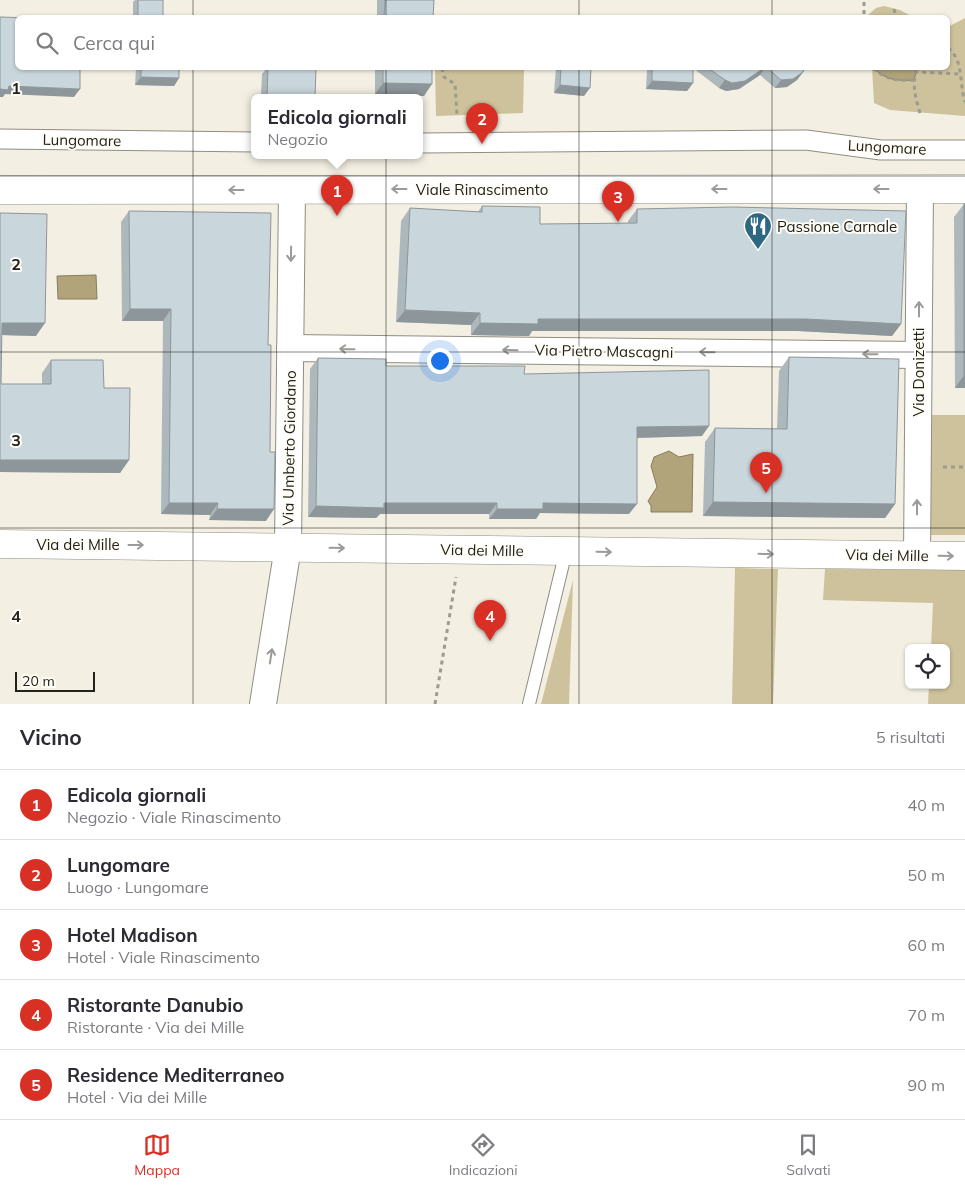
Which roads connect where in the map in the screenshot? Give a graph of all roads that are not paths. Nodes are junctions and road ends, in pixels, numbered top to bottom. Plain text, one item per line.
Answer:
1 (0, 139) edge
2 (251, 142) edge
3 (423, 142) edge
4 (965, 150) edge
5 (920, 189) junction
6 (965, 189) edge
7 (0, 190) edge
8 (292, 190) junction
9 (290, 348) junction
10 (918, 355) junction
11 (0, 544) edge
12 (288, 547) junction
13 (566, 551) junction
14 (917, 556) junction
15 (965, 556) edge
16 (263, 704) edge
17 (529, 704) edge

1 - 2 street, Lungomare
3 - 4 street, Lungomare
5 - 6 street, Viale Rinascimento
5 -> 8 street, Viale Rinascimento
10 -> 5 street, Via Donizetti
8 -> 7 street, Viale Rinascimento
8 -> 9 street, Via Umberto Giordano
10 -> 9 street, Via Pietro Mascagni
9 - 12 street, Via Umberto Giordano
14 -> 10 street, Via Donizetti
11 -> 12 street, Via dei Mille
12 -> 13 street, Via dei Mille
16 -> 12 street, Via Umberto Giordano
13 -> 14 street, Via dei Mille
13 - 17 lane
14 -> 15 street, Via dei Mille

